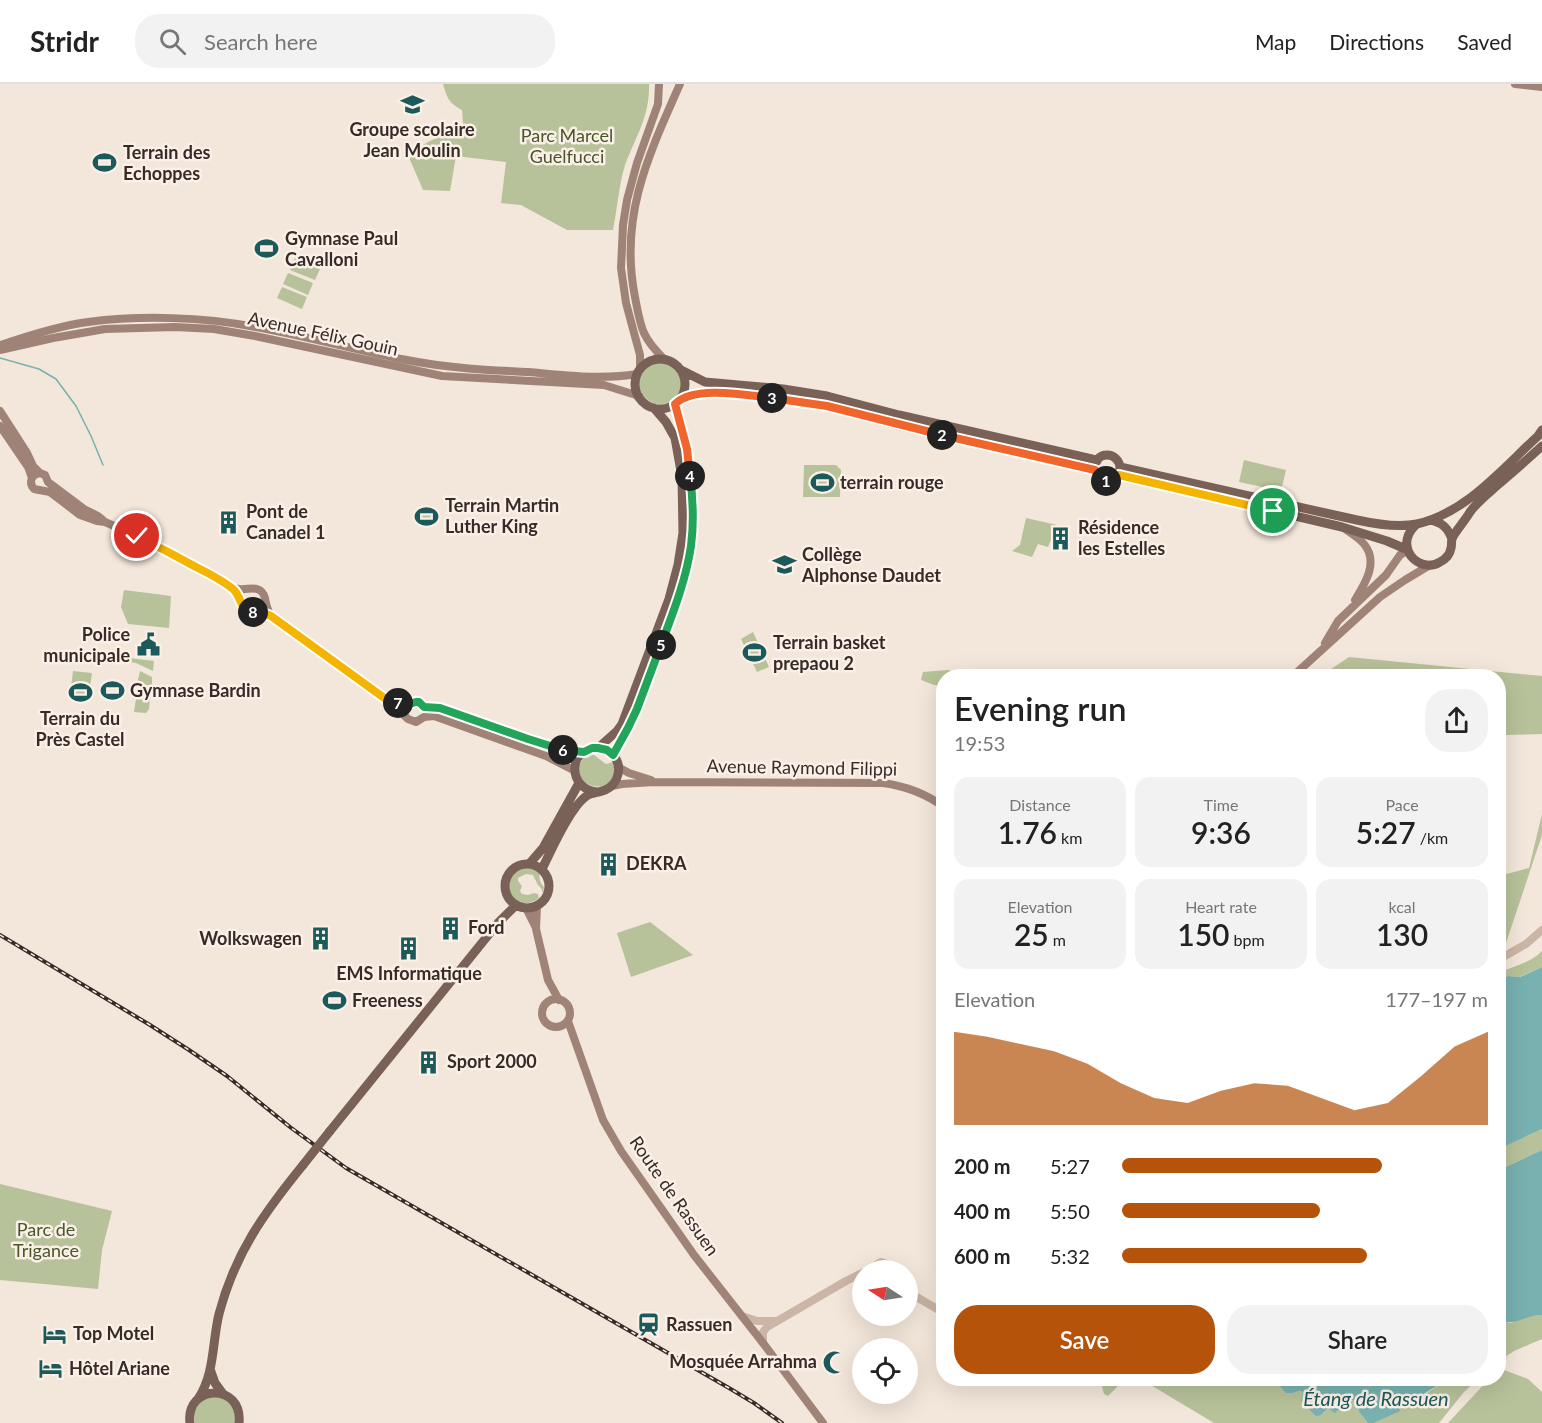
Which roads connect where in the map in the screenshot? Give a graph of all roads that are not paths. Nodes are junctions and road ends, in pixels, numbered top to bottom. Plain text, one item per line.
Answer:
1 (659, 84) edge
2 (680, 84) edge
3 (1515, 84) edge
4 (1542, 87) edge
5 (0, 345) edge
6 (0, 350) edge
7 (663, 359) junction
8 (681, 370) junction
9 (639, 371) junction
10 (639, 396) junction
11 (677, 401) junction
12 (654, 408) junction
13 (0, 411) edge
14 (0, 426) edge
15 (1542, 430) edge
16 (1542, 447) edge
17 (1096, 466) junction
18 (1120, 471) junction
19 (40, 473) junction
20 (32, 478) junction
21 (48, 482) junction
22 (42, 490) junction
23 (1430, 520) junction
24 (105, 522) junction
25 (1417, 524) junction
26 (1342, 527) junction
27 (1452, 539) junction
28 (1408, 550) junction
29 (1430, 565) junction
30 (231, 587) junction
31 (247, 589) junction
32 (240, 599) junction
33 (265, 602) junction
34 (258, 611) junction
35 (1348, 611) junction
36 (271, 616) junction
37 (1318, 653) junction
38 (1301, 669) edge
39 (387, 700) junction
40 (409, 704) junction
41 (424, 707) junction
42 (406, 717) junction
43 (424, 717) junction
44 (598, 748) junction
45 (584, 752) junction
46 (613, 755) junction
47 (618, 767) junction
48 (575, 771) junction
49 (654, 782) junction
50 (579, 783) junction
51 (612, 786) junction
52 (598, 792) junction
53 (936, 802) edge
54 (530, 864) junction
55 (542, 869) junction
56 (508, 897) junction
57 (537, 906) junction
58 (521, 907) junction
59 (498, 923) junction
60 (536, 929) junction
61 (1542, 930) edge
62 (1506, 955) edge
63 (548, 980) junction
64 (559, 999) junction
65 (546, 1002) junction
66 (568, 1021) junction
67 (556, 1028) junction
68 (579, 1052) junction
69 (852, 1278) edge
70 (918, 1298) edge
71 (936, 1308) edge
72 (742, 1316) junction
73 (777, 1321) junction
74 (764, 1344) junction
75 (210, 1369) junction
76 (223, 1394) junction
77 (198, 1398) junction
78 (190, 1423) edge
79 (240, 1423) edge
80 (823, 1423) edge

1 - 9 main road
2 - 7 main road
3 - 4 main road
5 - 9 main road, Avenue Félix Gouin
6 - 10 main road, Avenue Félix Gouin
7 - 8 main road
7 - 9 main road
8 - 11 main road
8 - 17 main road
9 - 10 main road
10 - 12 main road
11 - 12 main road
11 - 17 main road
11 - 46 main road
12 - 44 main road
13 - 19 main road
14 - 20 main road
15 - 23 main road
16 - 27 main road
17 - 18 main road
17 - 18 main road
18 - 25 main road
18 - 26 main road
19 - 20 main road
19 - 21 main road
20 - 22 main road
21 - 22 main road
21 - 24 main road
22 - 24 main road
23 - 25 main road
23 - 27 main road
24 - 30 main road
25 - 28 main road
26 - 28 main road
26 - 35 main road
27 - 29 main road
28 - 29 main road
28 - 35 main road
29 - 37 main road
30 - 31 main road
30 - 32 main road
31 - 32 main road
31 - 33 main road
32 - 34 main road
33 - 34 main road
33 - 36 main road
34 - 36 main road
35 - 37 main road
36 - 39 main road
37 - 38 main road
39 - 40 main road
39 - 42 main road
40 - 41 main road
40 - 42 main road
41 - 43 main road
41 - 45 main road
42 - 43 main road
43 - 48 main road
44 - 45 main road
44 - 46 main road
45 - 48 main road
46 - 47 main road
47 - 49 main road, Avenue Raymond Filippi
47 - 51 main road
48 - 50 main road
49 - 51 main road, Avenue Raymond Filippi
49 - 53 main road, Avenue Raymond Filippi
50 - 52 main road
50 - 54 main road
51 - 52 main road
52 - 55 main road
54 - 55 main road
54 - 56 main road
55 - 57 main road
56 - 58 main road
56 - 59 main road
57 - 58 main road
57 - 60 main road
58 - 59 main road
58 - 60 main road
59 - 75 main road, bridge
60 - 63 main road
61 - 62 street
63 - 64 main road
63 - 65 main road
64 - 65 main road
64 - 66 main road
65 - 67 main road
66 - 67 main road
66 - 68 main road, Route de Rassuen
67 - 68 main road, Route de Rassuen
68 - 72 main road, Route de Rassuen
69 - 73 street
70 - 71 street
72 - 73 street
72 - 74 main road, Route de Rassuen
73 - 74 street
74 - 80 main road, Route de Rassuen
75 - 76 main road
75 - 77 main road
76 - 77 main road
76 - 79 main road
77 - 78 main road

